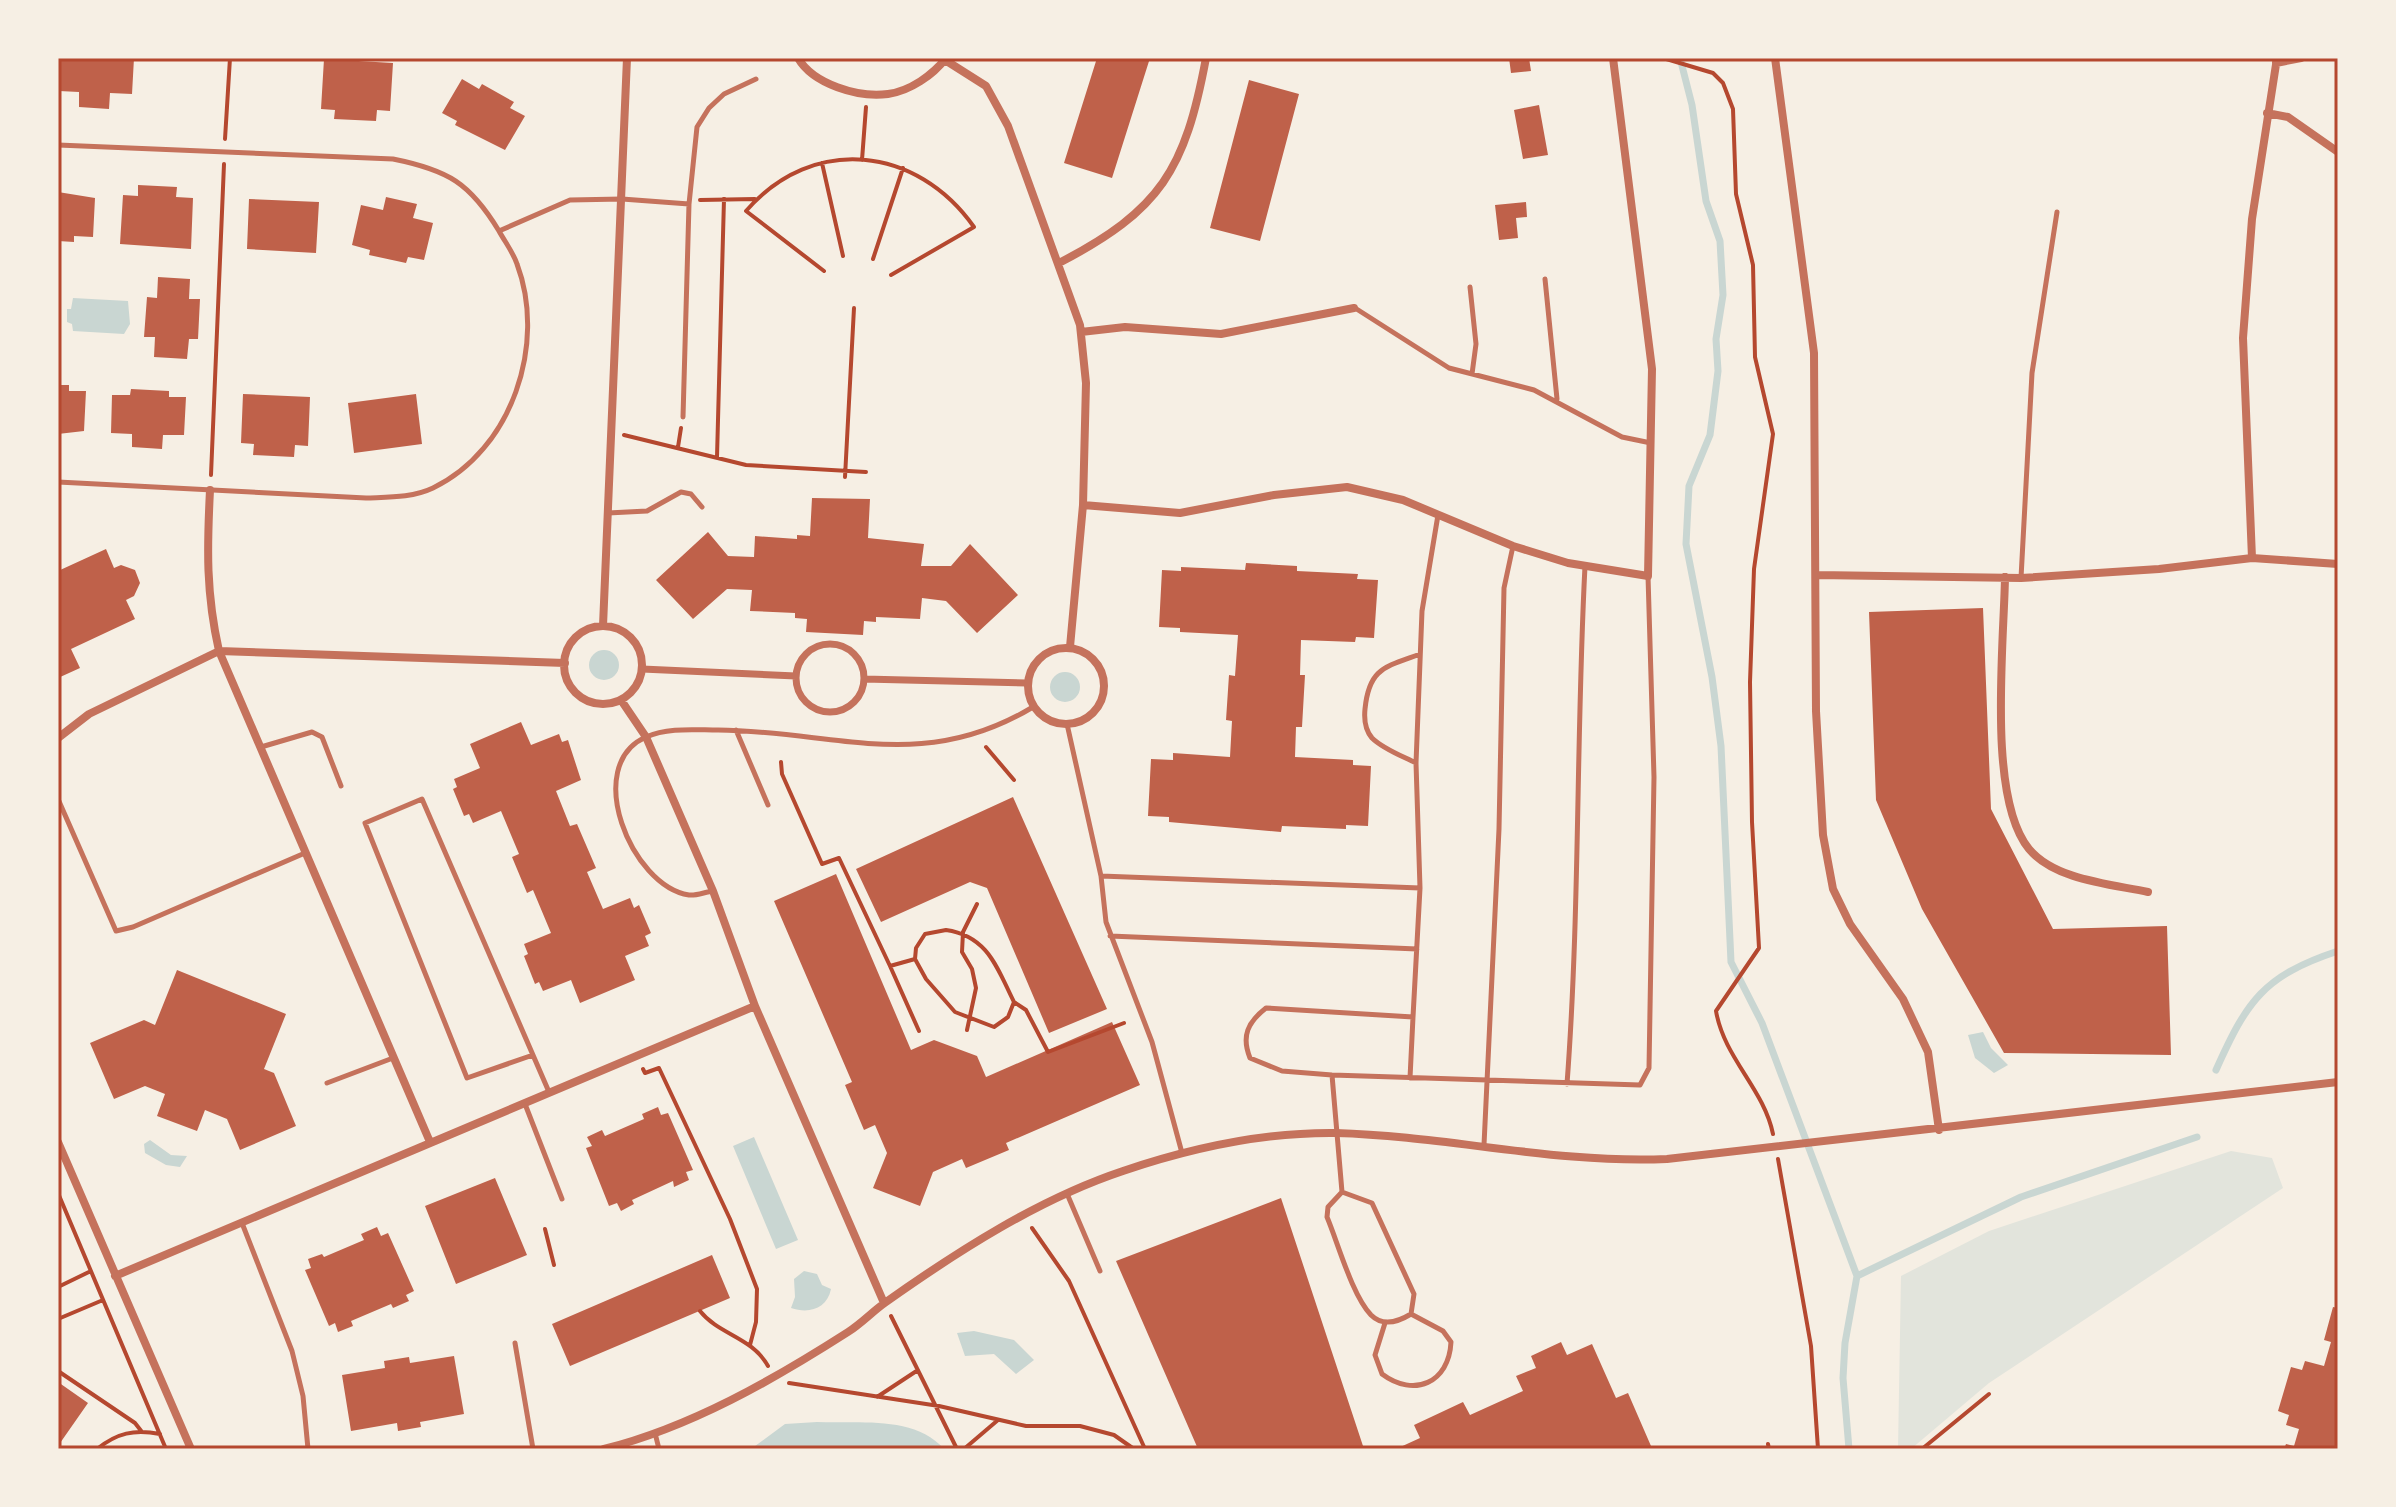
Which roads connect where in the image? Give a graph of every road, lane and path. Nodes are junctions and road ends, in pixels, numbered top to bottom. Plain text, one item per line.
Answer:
1 (230, 58) edge
2 (627, 58) edge
3 (798, 58) edge
4 (1206, 58) edge
5 (1613, 58) edge
6 (1775, 58) edge
7 (2301, 58) edge
8 (946, 59) edge
9 (1665, 59) edge
10 (2276, 60) edge
11 (756, 79) dead end
12 (867, 92) junction
13 (2267, 113) junction
14 (58, 145) edge
15 (2338, 152) edge
16 (225, 153) junction
17 (862, 160) junction
18 (822, 163) junction
19 (903, 168) junction
20 (622, 199) junction
21 (724, 199) junction
22 (757, 199) junction
23 (689, 202) junction
24 (2057, 212) dead end
25 (499, 231) junction
26 (843, 256) dead end
27 (873, 259) dead end
28 (1059, 263) junction
29 (824, 271) dead end
30 (891, 275) dead end
31 (1545, 279) dead end
32 (1470, 287) dead end
33 (854, 308) dead end
34 (1354, 308) joint
35 (1081, 332) junction
36 (1472, 374) junction
37 (1557, 399) junction
38 (683, 417) joint
39 (612, 433) junction
40 (1651, 443) junction
41 (678, 447) junction
42 (717, 458) junction
43 (866, 472) dead end
44 (845, 474) junction
45 (58, 482) edge
46 (210, 490) junction
47 (1083, 505) junction
48 (702, 507) dead end
49 (608, 513) junction
50 (1438, 514) junction
51 (1513, 546) junction
52 (2252, 558) junction
53 (2338, 564) edge
54 (1585, 566) junction
55 (1817, 575) junction
56 (1648, 576) junction
57 (2005, 577) junction
58 (2021, 578) junction
59 (603, 626) junction
60 (1070, 647) junction
61 (219, 651) junction
62 (1420, 654) junction
63 (565, 663) junction
64 (642, 669) junction
65 (796, 676) junction
66 (864, 679) junction
67 (1027, 683) junction
68 (621, 700) junction
69 (1033, 707) junction
70 (1067, 724) junction
71 (736, 730) junction
72 (646, 737) junction
73 (58, 738) edge
74 (260, 747) junction
75 (986, 747) dead end
76 (781, 762) dead end
77 (1416, 763) junction
78 (1014, 780) dead end
79 (341, 786) dead end
80 (58, 799) edge
81 (768, 805) dead end
82 (305, 853) junction
83 (1101, 876) junction
84 (1420, 888) junction
85 (713, 891) junction
86 (2148, 892) dead end
87 (977, 904) dead end
88 (963, 932) junction
89 (1110, 936) junction
90 (1417, 949) junction
91 (915, 959) junction
92 (890, 966) junction
93 (1014, 1002) junction
94 (755, 1006) junction
95 (1413, 1017) junction
96 (971, 1019) junction
97 (1124, 1023) dead end
98 (967, 1030) dead end
99 (919, 1031) dead end
100 (533, 1055) junction
101 (637, 1056) junction
102 (394, 1058) junction
103 (1332, 1075) junction
104 (1410, 1078) junction
105 (1489, 1081) junction
106 (2338, 1082) edge
107 (327, 1083) dead end
108 (1567, 1084) junction
109 (549, 1092) junction
110 (524, 1103) junction
111 (1939, 1130) junction
112 (1335, 1133) junction
113 (58, 1142) edge
114 (430, 1142) junction
115 (1775, 1142) dead end
116 (1484, 1145) junction
117 (1183, 1154) junction
118 (1777, 1156) dead end
119 (1342, 1192) junction
120 (58, 1193) edge
121 (1068, 1196) junction
122 (562, 1199) dead end
123 (1025, 1215) junction
124 (241, 1222) junction
125 (545, 1229) dead end
126 (554, 1265) dead end
127 (91, 1271) junction
128 (1100, 1271) dead end
129 (115, 1276) junction
130 (58, 1287) edge
131 (103, 1300) junction
132 (884, 1303) junction
133 (700, 1311) dead end
134 (1411, 1314) junction
135 (58, 1319) edge
136 (1385, 1323) junction
137 (515, 1343) dead end
138 (750, 1345) junction
139 (918, 1370) junction
140 (58, 1371) edge
141 (774, 1377) junction
142 (1989, 1394) dead end
143 (877, 1397) junction
144 (935, 1405) junction
145 (998, 1420) junction
146 (142, 1432) junction
147 (655, 1432) junction
148 (160, 1434) junction
149 (97, 1449) edge
150 (166, 1449) edge
151 (191, 1449) edge
152 (308, 1449) edge
153 (533, 1449) edge
154 (604, 1449) edge
155 (659, 1449) edge
156 (957, 1449) edge
157 (964, 1449) edge
158 (1134, 1449) edge
159 (1145, 1449) edge
160 (1818, 1449) edge
161 (1922, 1449) edge

1 - 16 path
2 - 20 street
3 - 12 street
4 - 28 street
5 - 40 street
6 - 55 street
7 - 10 street
8 - 12 street
8 - 28 street
9 - 115 path
10 - 13 street
11 - 23 lane
12 - 17 path
13 - 15 street
13 - 52 street
14 - 16 lane
16 - 25 lane
16 - 46 path
17 - 18 path
17 - 19 path
18 - 22 path
18 - 26 path
19 - 27 path
19 - 30 path
20 - 23 lane
20 - 25 lane
20 - 39 street
21 - 22 path
21 - 23 path
21 - 42 path
22 - 29 path
23 - 38 lane
24 - 58 lane
25 - 46 lane
28 - 35 street
31 - 37 lane
32 - 36 lane
33 - 44 path
34 - 35 street
34 - 36 lane
35 - 47 street
36 - 37 lane
37 - 40 lane
38 - 41 path
39 - 41 path
39 - 49 street
40 - 56 street
41 - 42 path
42 - 44 path
43 - 44 path
45 - 46 lane
46 - 61 street
47 - 50 street
47 - 60 street
48 - 49 lane
49 - 59 street
50 - 51 street
50 - 62 lane
51 - 54 street
51 - 105 lane
52 - 53 street
52 - 58 street
54 - 56 street
54 - 108 lane
55 - 57 street
55 - 111 street
56 - 108 lane
57 - 58 street
57 - 86 street
59 - 63 street
59 - 64 street
60 - 67 street
60 - 70 street
61 - 63 street
61 - 73 street
61 - 74 street
62 - 77 lane
62 - 77 lane
63 - 68 street
64 - 65 street
64 - 68 street
65 - 66 street
65 - 66 street
66 - 67 street
67 - 69 street
68 - 72 street
69 - 70 street
69 - 71 lane
70 - 83 lane
71 - 72 lane
71 - 81 lane
72 - 85 street
72 - 85 lane
74 - 79 lane
74 - 82 street
75 - 78 path
76 - 92 path
77 - 84 lane
80 - 82 lane
82 - 102 street
83 - 84 lane
83 - 89 lane
84 - 90 lane
85 - 94 street
87 - 88 path
88 - 91 path
88 - 93 path
88 - 96 path
89 - 90 lane
89 - 117 lane
90 - 95 lane
91 - 92 path
91 - 96 path
92 - 99 path
93 - 96 path
93 - 97 path
94 - 101 street
94 - 132 street
95 - 103 lane
95 - 104 lane
96 - 98 path
100 - 100 lane
100 - 109 lane
101 - 109 street
101 - 138 path
102 - 107 lane
102 - 114 street
103 - 104 lane
103 - 112 lane
104 - 105 lane
105 - 108 lane
105 - 116 lane
106 - 111 street
109 - 110 street
110 - 114 street
110 - 122 lane
111 - 116 street
112 - 116 street
112 - 117 street
112 - 119 lane
113 - 129 street
114 - 124 street
117 - 121 street
118 - 160 path
119 - 134 lane
119 - 136 lane
120 - 127 path
121 - 123 street
121 - 128 lane
123 - 132 street
123 - 159 path
124 - 129 street
124 - 152 lane
125 - 126 path
127 - 130 path
127 - 131 path
129 - 151 street
131 - 135 path
131 - 148 path
132 - 139 path
132 - 141 street
133 - 138 path
134 - 136 lane
134 - 136 lane
137 - 153 lane
138 - 141 path
139 - 143 path
139 - 144 path
140 - 146 path
141 - 143 path
141 - 147 street
142 - 161 path
143 - 144 path
144 - 145 path
144 - 156 path
145 - 157 path
145 - 158 path
146 - 148 path
146 - 149 path
147 - 154 street
147 - 155 lane
148 - 150 path

